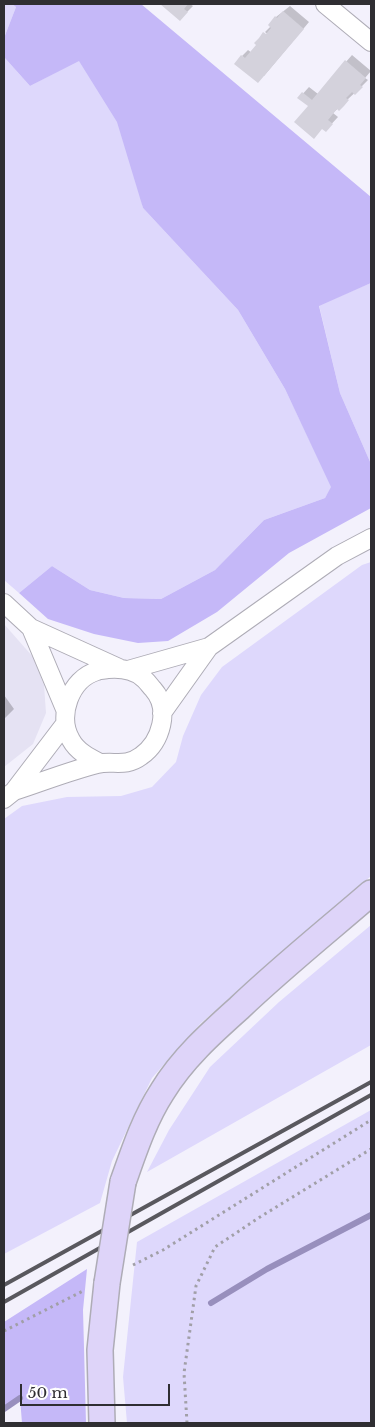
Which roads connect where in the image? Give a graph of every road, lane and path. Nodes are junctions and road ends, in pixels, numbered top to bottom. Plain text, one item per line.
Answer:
1 (325, 4) edge
2 (371, 42) edge
3 (371, 538) edge
4 (4, 603) edge
5 (31, 628) junction
6 (209, 647) junction
7 (124, 669) junction
8 (162, 713) junction
9 (65, 717) junction
10 (100, 763) junction
11 (9, 795) edge
12 (371, 894) edge
13 (371, 1120) edge
14 (371, 1149) edge
15 (127, 1268) dead end
16 (100, 1285) junction
17 (4, 1332) edge
18 (102, 1423) edge
19 (187, 1423) edge

1 - 2 street
3 - 6 street
4 - 5 street
5 - 7 street
5 - 9 street
6 - 7 street
6 - 8 street
7 - 8 street
7 - 9 street
8 - 10 street
9 - 10 street
9 - 11 street
10 - 11 street
12 - 16 main road, bridge
13 - 15 path
14 - 19 path
16 - 17 path
16 - 18 main road

